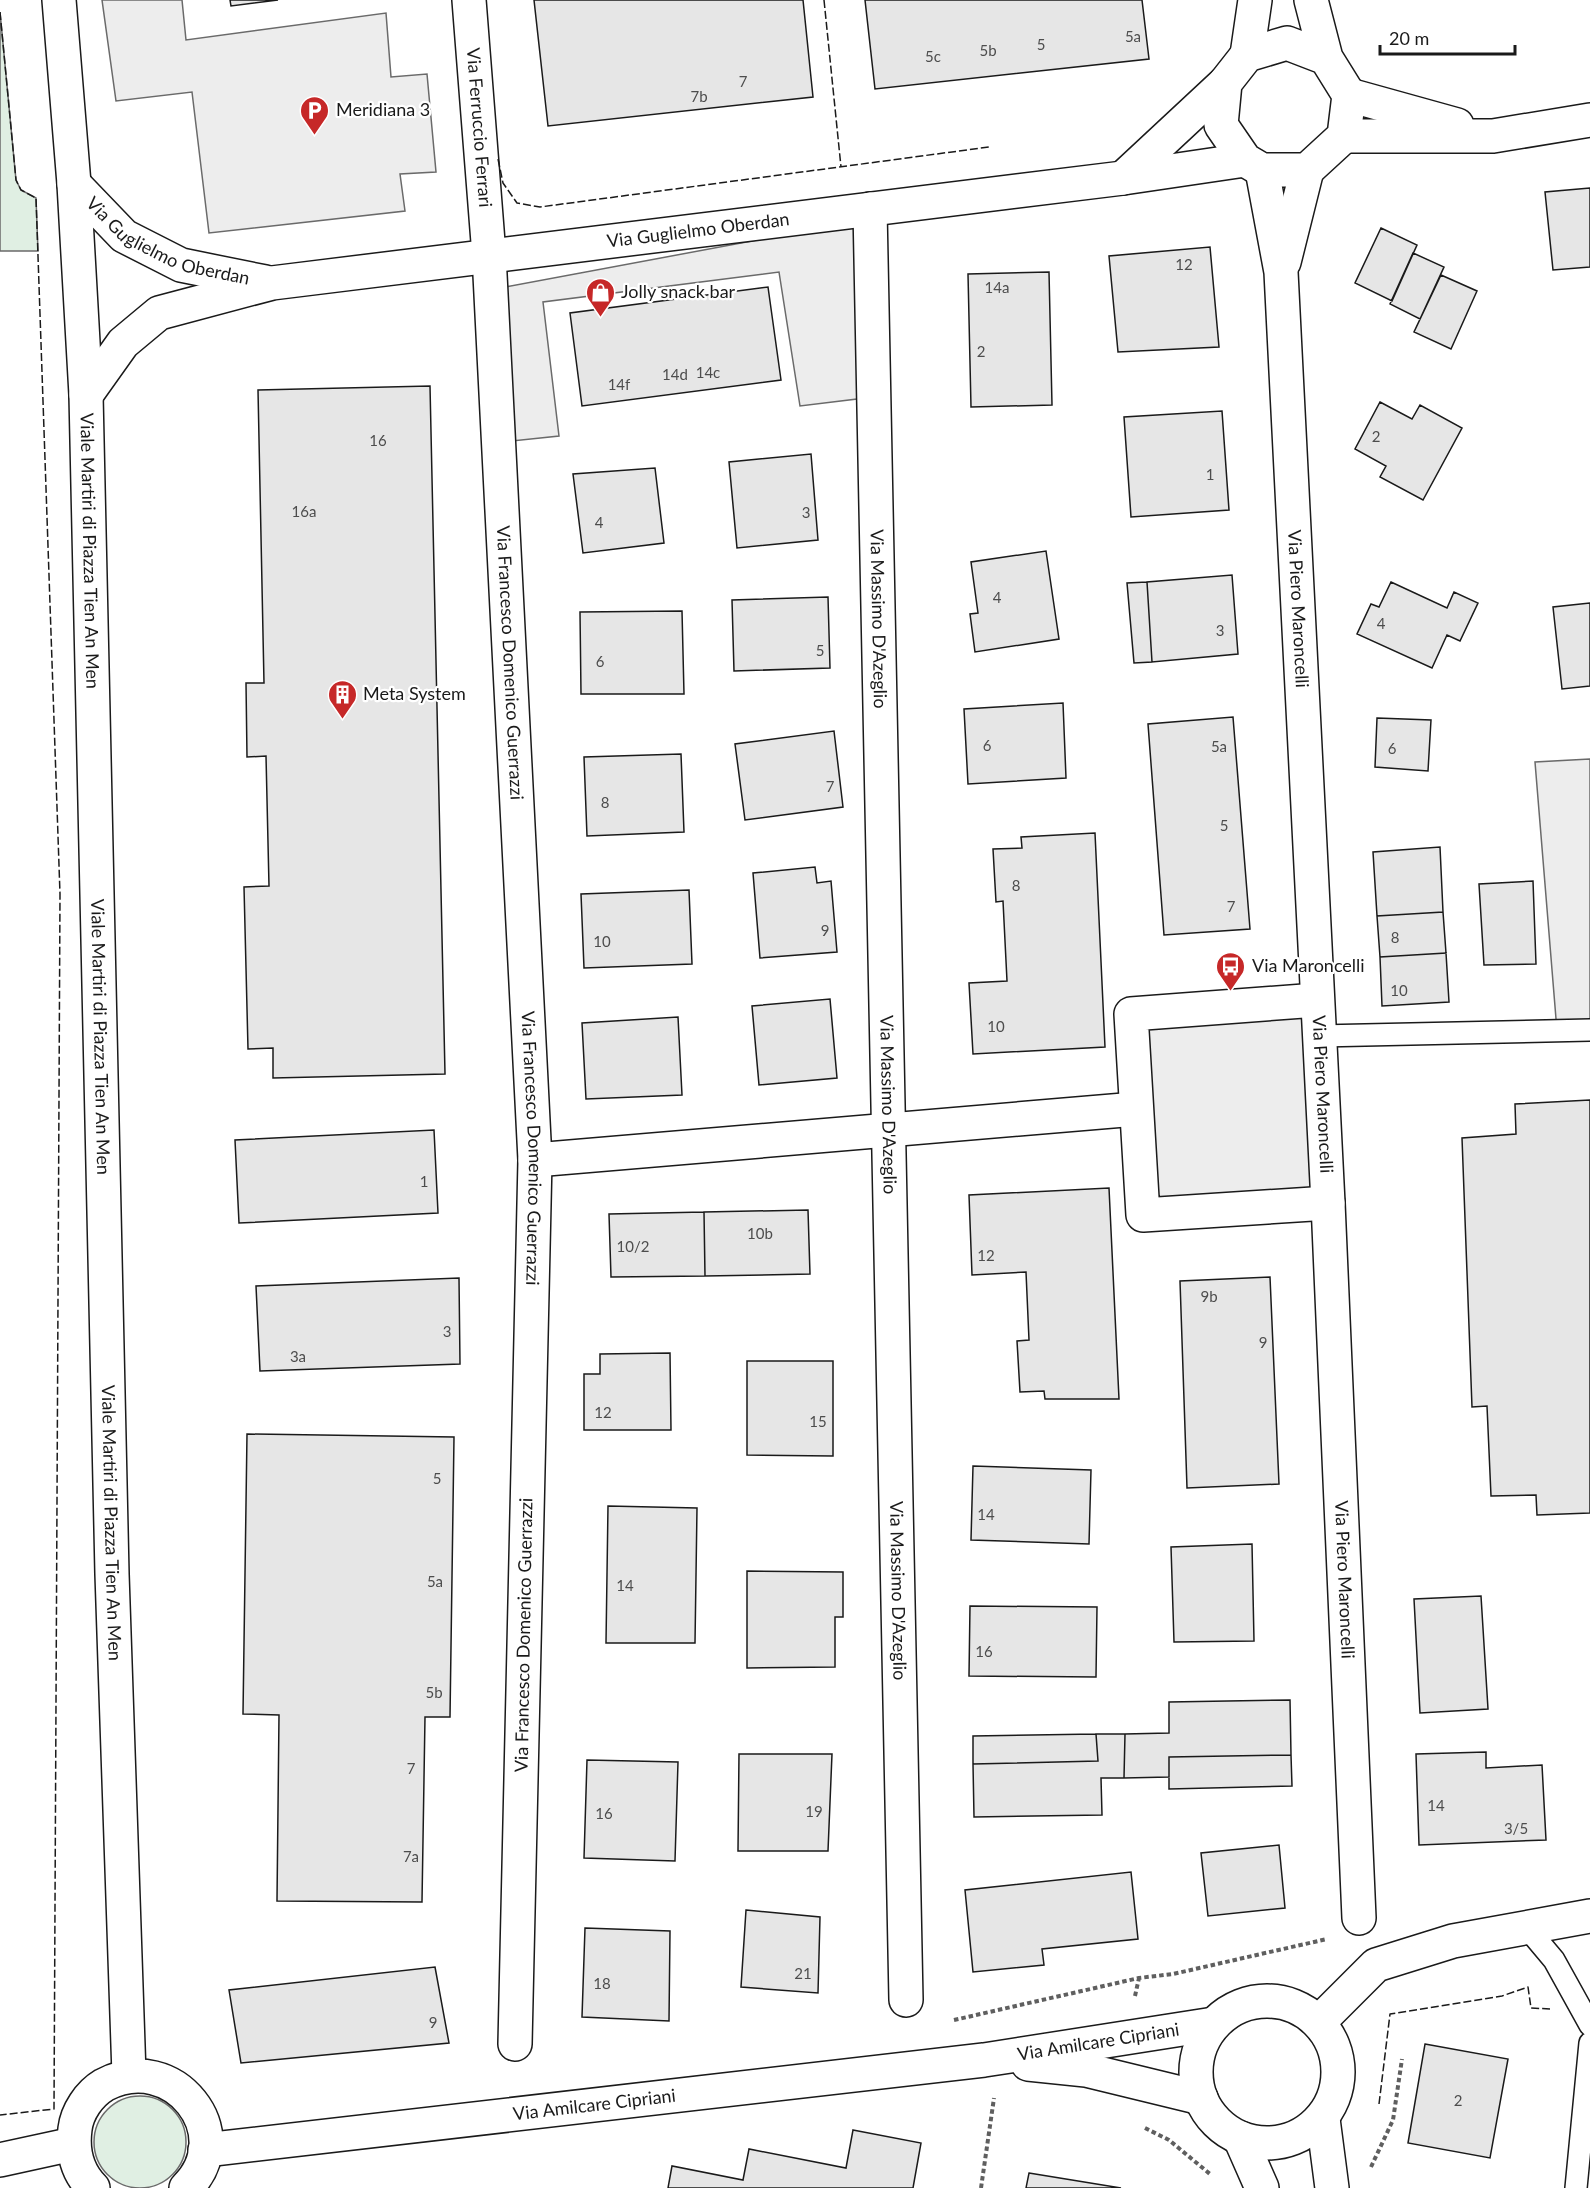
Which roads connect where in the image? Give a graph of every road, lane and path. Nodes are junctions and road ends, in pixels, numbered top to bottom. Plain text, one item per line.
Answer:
1 (58, 0) edge
2 (469, 0) edge
3 (1255, 0) edge
4 (1311, 0) edge
5 (1247, 55) junction
6 (1326, 58) junction
7 (1224, 83) junction
8 (1348, 95) junction
9 (1590, 120) edge
10 (1344, 136) junction
11 (1493, 136) junction
12 (1254, 165) junction
13 (1307, 170) junction
14 (1123, 178) junction
15 (74, 184) junction
16 (870, 209) junction
17 (489, 255) junction
18 (1281, 272) junction
19 (272, 283) junction
20 (86, 396) junction
21 (1317, 1000) junction
22 (1590, 1030) edge
23 (1319, 1036) junction
24 (1136, 1109) junction
25 (888, 1129) junction
26 (535, 1160) junction
27 (1328, 1203) junction
28 (1590, 1916) edge
29 (1359, 1917) dead end
30 (1528, 1929) junction
31 (1330, 1930) dead end
32 (906, 2000) dead end
33 (948, 2022) dead end
34 (1319, 2022) junction
35 (1214, 2024) junction
36 (1590, 2025) edge
37 (515, 2043) dead end
38 (1590, 2043) edge
39 (1402, 2059) dead end
40 (984, 2060) junction
41 (129, 2075) junction
42 (994, 2092) dead end
43 (1201, 2098) junction
44 (1323, 2119) junction
45 (1141, 2126) dead end
46 (1240, 2138) junction
47 (73, 2144) junction
48 (205, 2150) junction
49 (0, 2160) edge
50 (1371, 2168) dead end
51 (1217, 2181) dead end
52 (93, 2188) edge
53 (186, 2188) edge
54 (981, 2188) edge
55 (1263, 2188) edge
56 (1332, 2188) edge
57 (1576, 2188) edge

1 - 15 street, Viale Martiri di Piazza Tien An Men
2 - 17 street, Via Ferruccio Ferrari
3 - 5 street
4 - 6 street
5 - 6 street
5 - 7 street
6 - 8 street
7 - 12 street
7 - 14 street
8 - 10 street
8 - 11 street
9 - 11 street
10 - 11 street
10 - 13 street
12 - 13 street, Via Guglielmo Oberdan
12 - 14 street, Via Guglielmo Oberdan
12 - 18 street, Via Piero Maroncelli
13 - 18 street, Via Piero Maroncelli
14 - 16 street, Via Guglielmo Oberdan
15 - 19 street, Via Guglielmo Oberdan
15 - 20 street, Viale Martiri di Piazza Tien An Men
16 - 17 street, Via Guglielmo Oberdan
16 - 25 street, Via Massimo D'Azeglio
17 - 19 street, Via Guglielmo Oberdan
17 - 26 street, Via Francesco Domenico Guerrazzi
18 - 21 street, Via Piero Maroncelli
19 - 20 street, Via Guglielmo Oberdan
20 - 41 street, Viale Martiri di Piazza Tien An Men
21 - 23 street, Via Piero Maroncelli
21 - 24 street
22 - 23 lane
23 - 27 street, Via Piero Maroncelli
24 - 25 street
24 - 27 street
25 - 26 street
25 - 32 street, Via Massimo D'Azeglio
26 - 37 street, Via Francesco Domenico Guerrazzi
27 - 29 street, Via Piero Maroncelli
28 - 30 street
30 - 34 street
30 - 36 lane
31 - 33 path
34 - 35 street, Via Amilcare Cipriani
34 - 44 street, Via Amilcare Cipriani
35 - 40 street, Via Amilcare Cipriani
35 - 43 street, Via Amilcare Cipriani
38 - 57 lane
39 - 50 path
40 - 43 street, Via Amilcare Cipriani
40 - 48 street, Via Amilcare Cipriani
41 - 47 street
41 - 48 street
42 - 54 path
43 - 46 street, Via Amilcare Cipriani
44 - 46 street, Via Amilcare Cipriani
44 - 56 street
45 - 51 path
46 - 55 street
47 - 49 street
47 - 52 street
48 - 53 street

